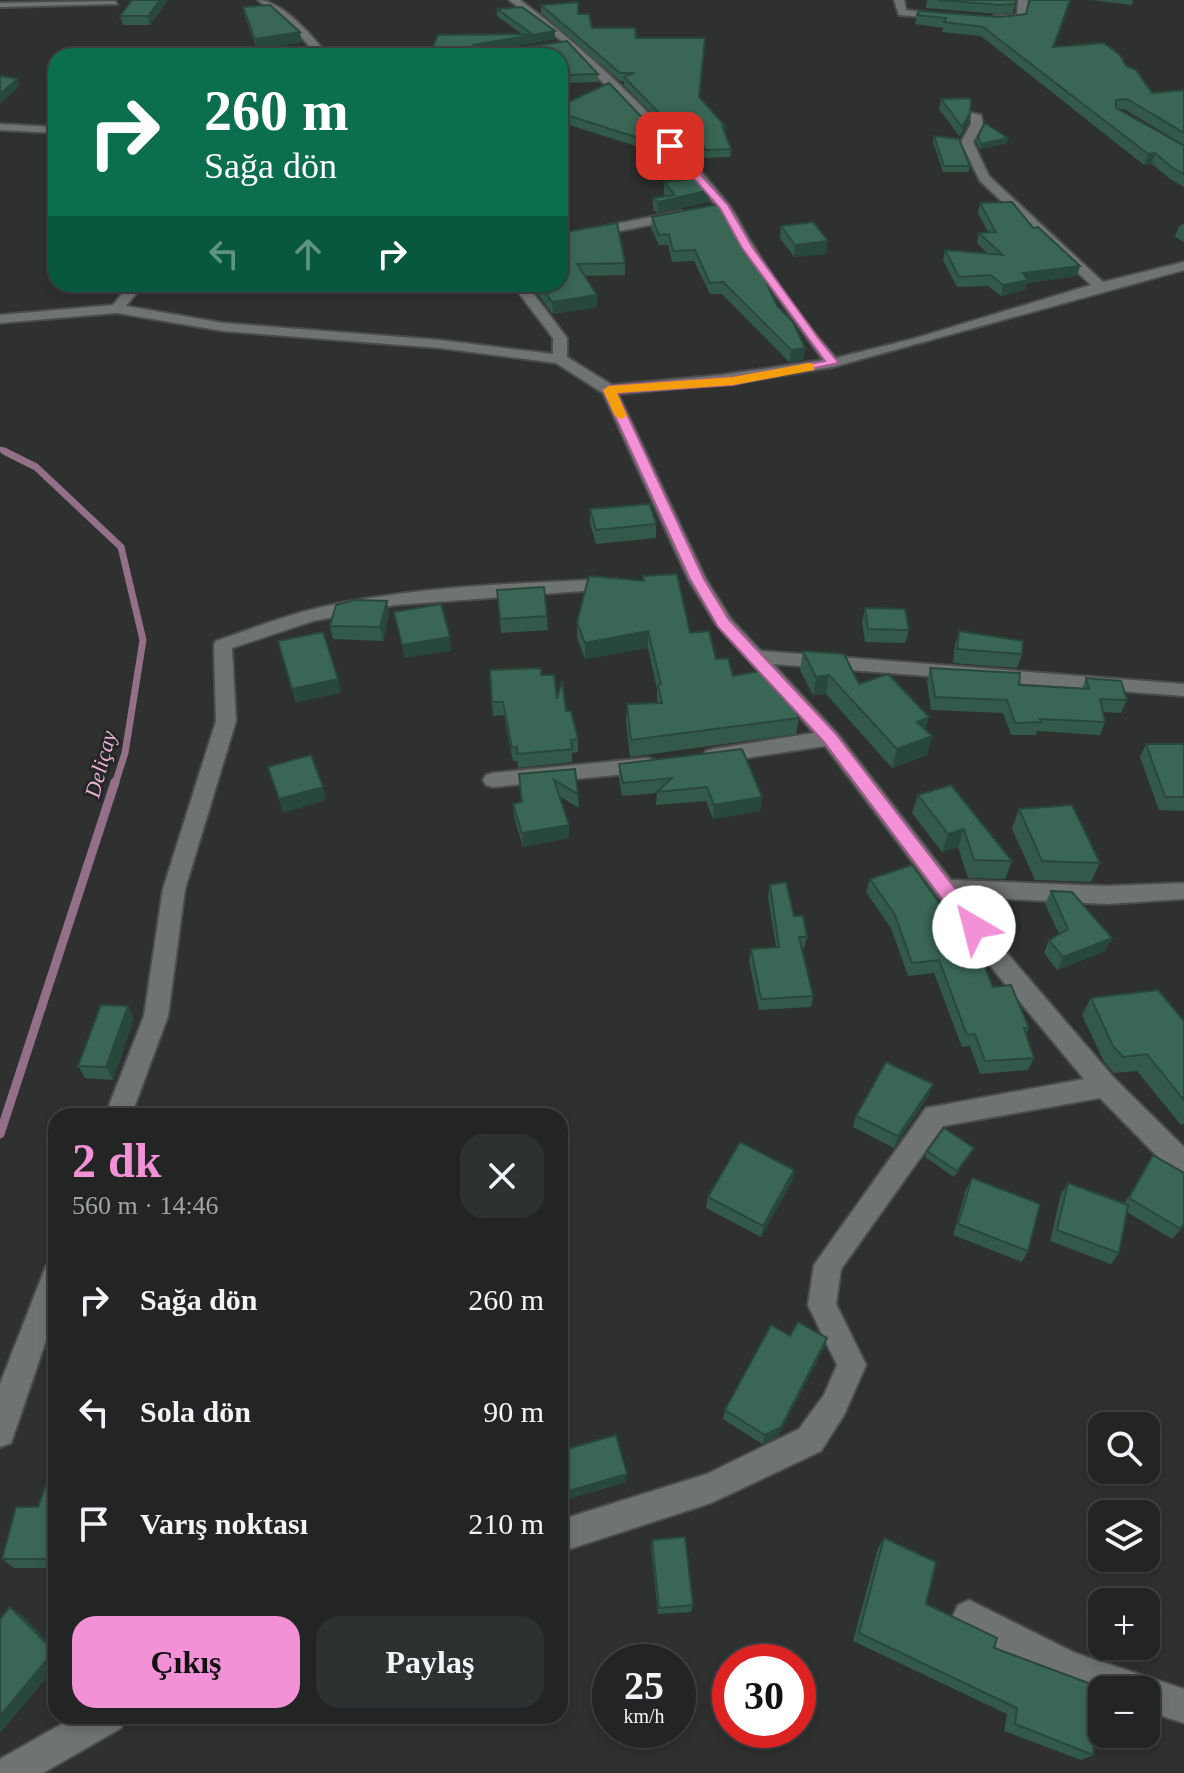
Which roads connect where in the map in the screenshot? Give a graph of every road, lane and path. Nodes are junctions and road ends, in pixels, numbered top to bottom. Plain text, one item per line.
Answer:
1 (263, 0) edge
2 (514, 0) edge
3 (899, 0) edge
4 (1023, 0) edge
5 (115, 3) dead end
6 (0, 5) edge
7 (957, 17) edge
8 (984, 19) edge
9 (571, 43) junction
10 (555, 45) edge
11 (317, 48) edge
12 (975, 115) dead end
13 (0, 127) edge
14 (48, 130) edge
15 (724, 207) junction
16 (709, 210) edge
17 (694, 212) edge
18 (568, 237) edge
19 (1184, 266) edge
20 (1100, 287) junction
21 (131, 292) edge
22 (525, 292) edge
23 (117, 309) junction
24 (0, 319) edge
25 (560, 359) junction
26 (833, 363) junction
27 (609, 390) junction
28 (634, 583) edge
29 (757, 657) junction
30 (1184, 690) edge
31 (830, 738) junction
32 (493, 780) dead end
33 (945, 888) junction
34 (1184, 891) edge
35 (1105, 1086) junction
36 (121, 1108) edge
37 (1184, 1161) edge
38 (48, 1295) edge
39 (0, 1432) edge
40 (568, 1533) edge
41 (969, 1616) dead end
42 (1094, 1676) edge
43 (1160, 1698) edge
44 (1184, 1706) edge
45 (95, 1724) edge
46 (9, 1773) edge

1 - 11 street
2 - 9 street
3 - 7 street
4 - 8 street
5 - 6 lane
9 - 10 street
9 - 15 street
12 - 20 street
13 - 14 street
15 - 16 street
15 - 26 street
17 - 18 street
19 - 20 street
20 - 26 street
21 - 23 street
22 - 25 street
23 - 24 street
23 - 25 street
25 - 27 street
26 - 27 street
27 - 29 street
28 - 36 street
29 - 30 street
29 - 31 street
31 - 32 street
31 - 33 street
33 - 34 street
33 - 35 street
35 - 37 street
35 - 40 street
38 - 39 street
41 - 42 street
43 - 44 street
45 - 46 street

